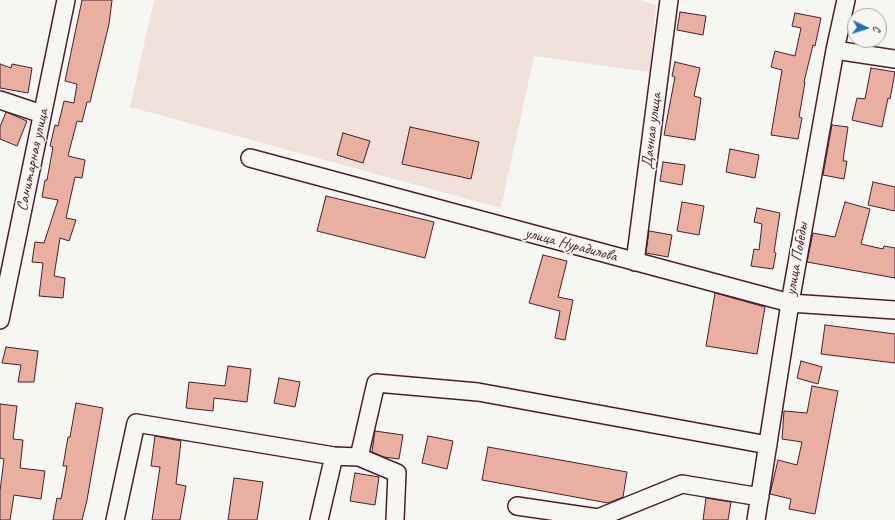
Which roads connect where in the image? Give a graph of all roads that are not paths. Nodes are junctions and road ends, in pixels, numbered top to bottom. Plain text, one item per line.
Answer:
1 (66, 0) edge
2 (669, 0) edge
3 (846, 0) edge
4 (835, 50) junction
5 (895, 59) edge
6 (0, 100) edge
7 (42, 114) junction
8 (250, 158) dead end
9 (635, 262) junction
10 (790, 303) junction
11 (895, 310) edge
12 (0, 320) edge
13 (768, 445) junction
14 (334, 456) junction
15 (359, 457) junction
16 (760, 497) junction
17 (517, 506) dead end
18 (115, 520) edge
19 (319, 520) edge
20 (395, 520) edge
21 (756, 520) edge

1 - 7 street, Санитарная улица
2 - 9 street, Дачная улица
3 - 4 street, улица Победы
4 - 5 street
4 - 10 street, улица Победы
6 - 7 street
7 - 12 street, Санитарная улица
8 - 9 street, улица Нурадилова
9 - 10 street, улица Нурадилова
10 - 11 street, улица Нурадилова
10 - 13 street, улица Победы
13 - 15 street
13 - 16 street, улица Победы
14 - 15 street
14 - 18 street
14 - 19 street
15 - 20 street
16 - 17 street
16 - 21 street, улица Победы

